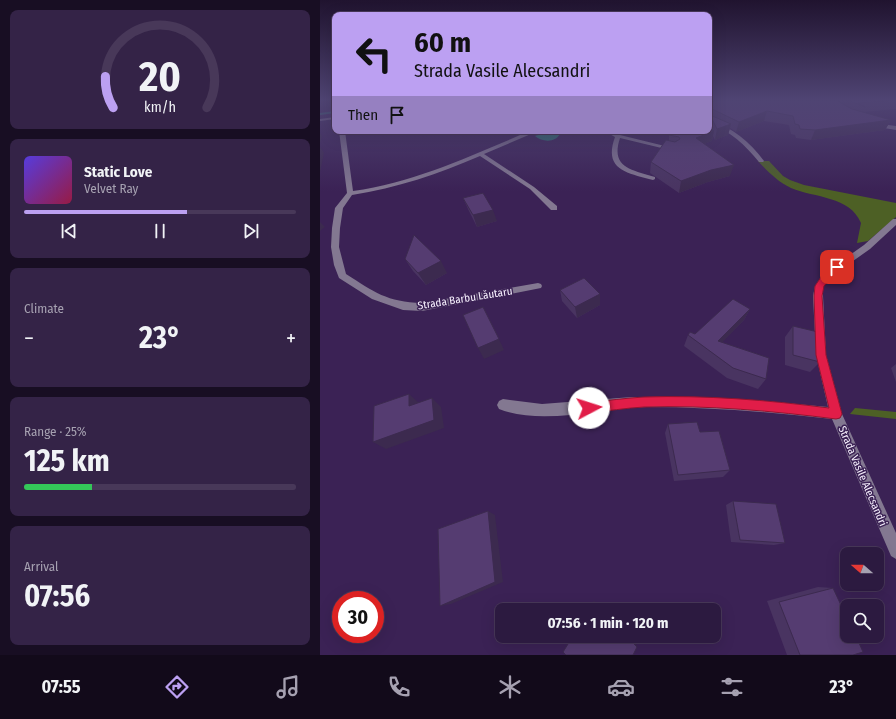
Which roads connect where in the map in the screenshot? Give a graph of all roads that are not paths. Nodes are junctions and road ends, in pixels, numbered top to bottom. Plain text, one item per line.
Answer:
1 (728, 131) edge
2 (342, 134) edge
3 (528, 134) edge
4 (614, 134) edge
5 (618, 136) junction
6 (674, 149) edge
7 (480, 154) junction
8 (761, 161) dead end
9 (653, 178) dead end
10 (350, 193) junction
11 (554, 208) dead end
12 (896, 221) edge
13 (538, 286) dead end
14 (503, 405) dead end
15 (836, 414) junction
16 (896, 551) edge

1 - 8 street
2 - 10 street
3 - 7 street
4 - 5 street
5 - 6 street
5 - 9 street
7 - 10 street
7 - 11 street
10 - 13 street, Strada Barbu Lăutaru
12 - 15 street, Strada Vasile Alecsandri
14 - 15 street
15 - 16 street, Strada Vasile Alecsandri

